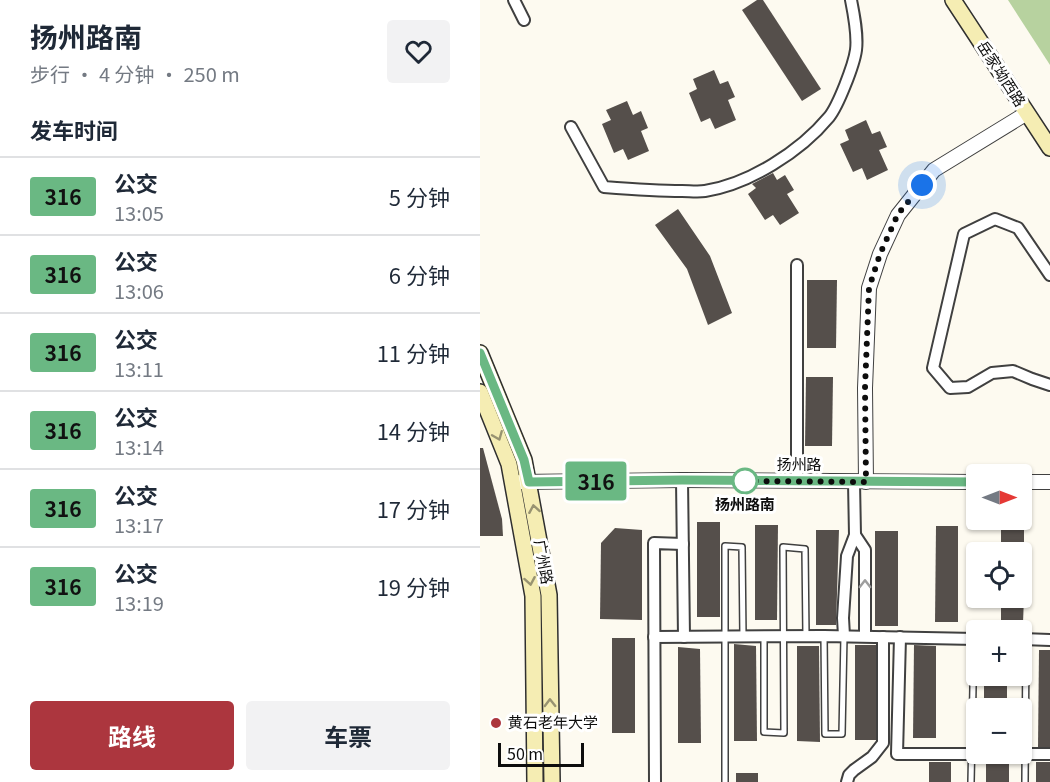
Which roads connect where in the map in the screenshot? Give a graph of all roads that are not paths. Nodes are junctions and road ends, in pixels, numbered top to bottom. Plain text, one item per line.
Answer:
1 (514, 0) edge
2 (851, 0) edge
3 (953, 0) edge
4 (524, 20) dead end
5 (1027, 113) junction
6 (571, 127) dead end
7 (1050, 148) edge
8 (797, 265) dead end
9 (1050, 275) edge
10 (480, 353) edge
11 (1050, 385) edge
12 (480, 392) edge
13 (682, 480) junction
14 (797, 481) junction
15 (512, 482) junction
16 (529, 482) junction
17 (860, 482) junction
18 (966, 482) edge
19 (1032, 482) edge
20 (1050, 482) edge
21 (855, 536) junction
22 (683, 544) junction
23 (726, 636) junction
24 (743, 636) junction
25 (764, 636) junction
26 (784, 636) junction
27 (806, 636) junction
28 (824, 636) junction
29 (844, 636) junction
30 (865, 636) junction
31 (654, 637) junction
32 (684, 637) junction
33 (882, 637) junction
34 (900, 637) junction
35 (966, 639) edge
36 (1032, 639) edge
37 (1050, 640) edge
38 (897, 754) junction
39 (1050, 754) edge
40 (966, 755) edge
41 (1032, 755) edge
42 (872, 757) junction
43 (971, 764) edge
44 (1025, 764) edge
45 (536, 782) edge
46 (552, 782) edge
47 (655, 782) edge
48 (725, 782) edge
49 (847, 782) edge
50 (971, 782) edge
51 (1025, 782) edge

1 - 4 street
2 - 6 street
3 - 5 main road, 岳家坳西路
5 - 7 main road, 岳家坳西路
5 - 17 street
8 - 14 street
9 - 11 street
10 - 16 main road, 广州路
12 -> 15 main road, 广州路
13 - 14 street, 扬州路
13 - 16 street, 扬州路
13 - 22 street
14 - 17 street, 扬州路
15 - 16 street, 扬州路
15 -> 45 main road, 广州路
46 -> 16 main road, 广州路
17 - 18 street, 扬州路
17 - 21 street
19 - 20 street
21 - 29 street
30 -> 21 street
22 - 31 street
22 - 32 street
23 - 24 street
23 - 24 lane
23 - 32 street
23 - 48 lane
24 - 25 street
25 - 26 street
25 - 26 lane
26 - 27 street
26 - 27 lane
27 - 28 street
28 - 29 street
28 - 29 lane
29 - 30 street
30 - 33 street
31 - 32 street
31 - 47 street
33 - 34 street
33 - 42 street
34 - 35 street
34 - 38 street
36 - 37 street
38 - 40 street
38 - 42 street
39 - 41 street
42 - 49 street
43 - 50 lane
44 - 51 lane

